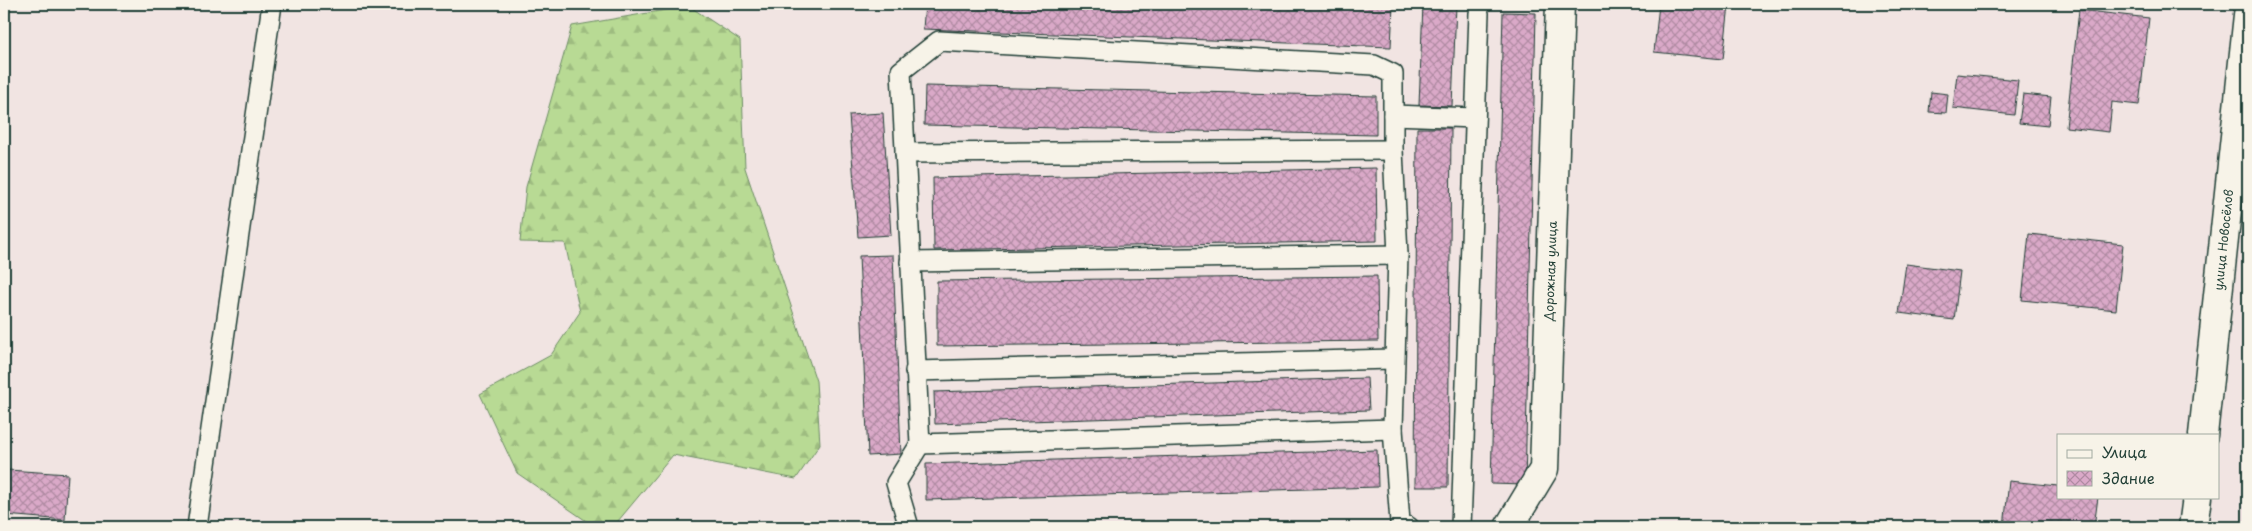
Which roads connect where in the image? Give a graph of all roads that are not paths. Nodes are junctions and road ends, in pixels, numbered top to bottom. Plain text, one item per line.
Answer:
1 (272, 4) edge
2 (1560, 4) edge
3 (1479, 13) dead end
4 (2248, 15) edge
5 (1393, 115) junction
6 (1475, 118) junction
7 (1393, 150) junction
8 (905, 153) junction
9 (1398, 255) junction
10 (910, 262) junction
11 (1393, 359) junction
12 (914, 371) junction
13 (1393, 429) junction
14 (2203, 434) edge
15 (920, 444) junction
16 (2196, 498) edge
17 (197, 527) edge
18 (909, 527) edge
19 (1409, 527) edge
20 (1461, 527) edge
21 (1509, 527) edge
22 (2193, 527) edge

1 - 17 lane
2 - 21 street, Дорожная улица
3 - 6 lane
4 - 14 street, улица Новосёлов
5 - 6 lane
5 - 7 lane
5 - 8 lane
6 - 20 lane
7 - 8 lane
7 - 9 lane
8 - 10 lane
9 - 10 lane
9 - 11 lane
10 - 12 lane
11 - 12 lane
11 - 13 lane
12 - 15 lane
13 - 15 lane
13 - 19 lane
15 - 18 lane
16 - 22 street

